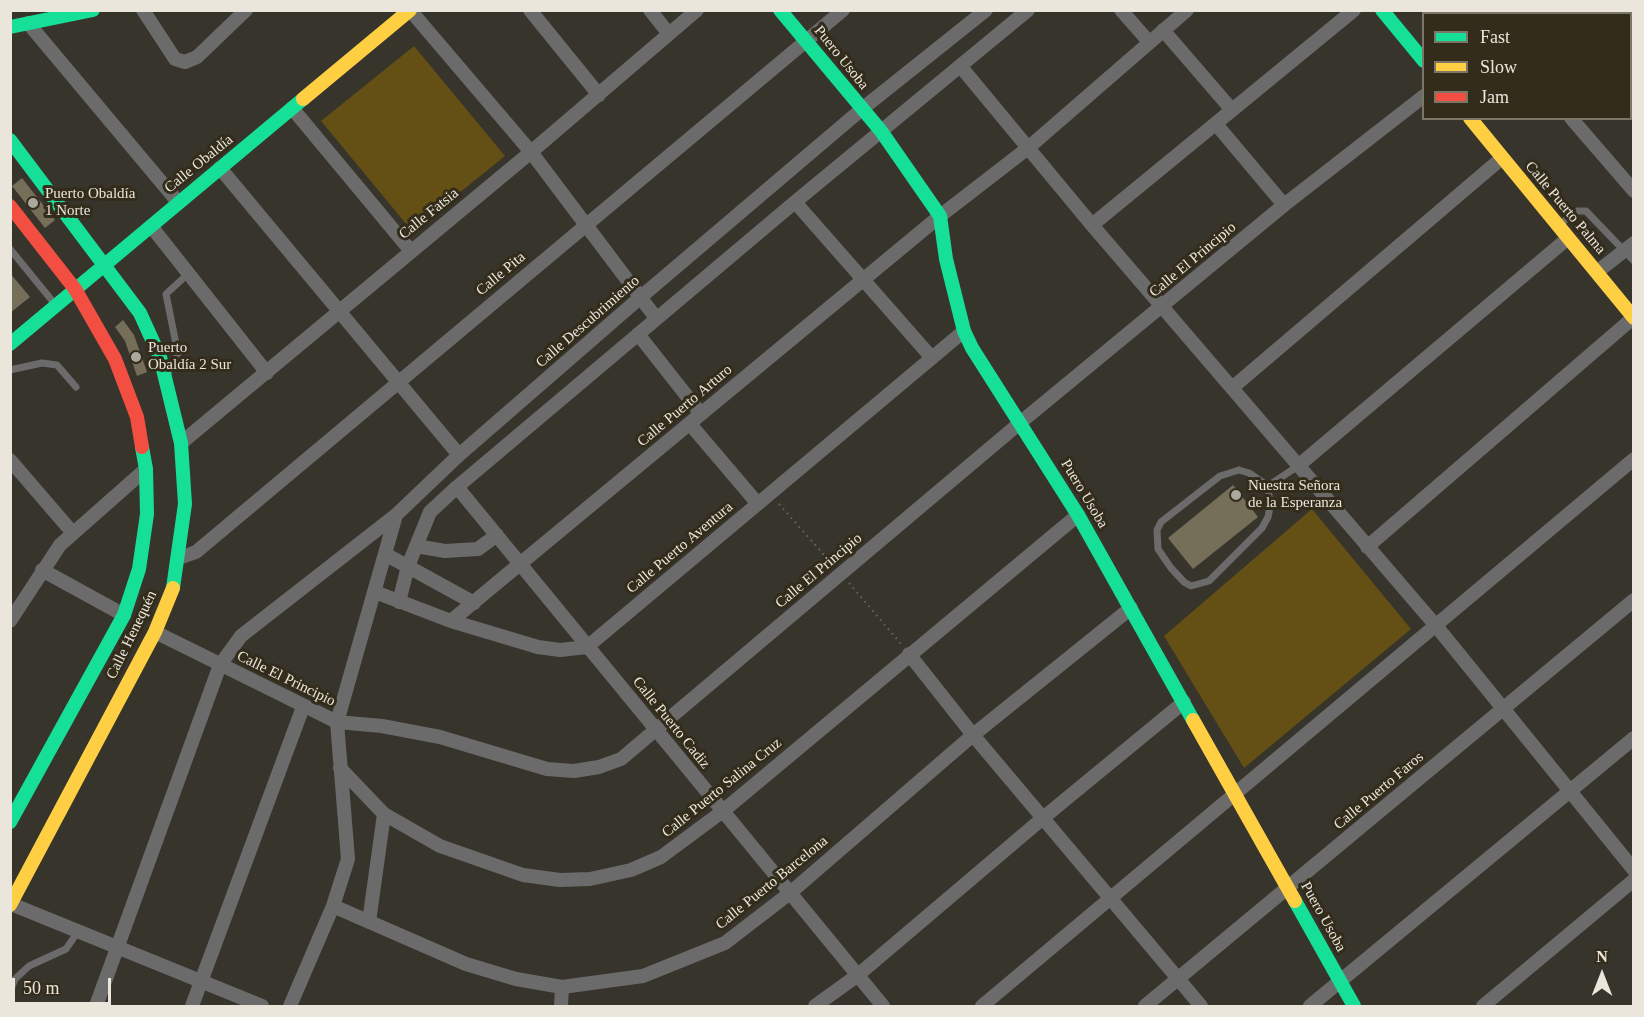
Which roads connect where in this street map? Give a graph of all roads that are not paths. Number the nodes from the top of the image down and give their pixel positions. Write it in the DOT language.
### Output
graph roads {
  1 [pos="93,10"];
  2 [pos="143,10"];
  3 [pos="246,10"];
  4 [pos="410,10"];
  5 [pos="530,10"];
  6 [pos="650,10"];
  7 [pos="697,10"];
  8 [pos="780,10"];
  9 [pos="843,10"];
  10 [pos="986,10"];
  11 [pos="1028,10"];
  12 [pos="1121,10"];
  13 [pos="1187,10"];
  14 [pos="1354,10"];
  15 [pos="1384,11"];
  16 [pos="28,23"];
  17 [pos="10,27"];
  18 [pos="1163,30"];
  19 [pos="669,34"];
  20 [pos="807,41"];
  21 [pos="1149,42"];
  22 [pos="1422,58"];
  23 [pos="961,67"];
  24 [pos="599,95"];
  25 [pos="1422,98"];
  26 [pos="292,108"];
  27 [pos="862,109"];
  28 [pos="1232,110"];
  29 [pos="1472,120"];
  30 [pos="1573,120"];
  31 [pos="1216,123"];
  32 [pos="880,131"];
  33 [pos="10,140"];
  34 [pos="1028,148"];
  35 [pos="531,152"];
  36 [pos="1502,158"];
  37 [pos="220,168"];
  38 [pos="1634,191"];
  39 [pos="178,202"];
  40 [pos="795,202"];
  41 [pos="1284,205"];
  42 [pos="10,206"];
  43 [pos="940,216"];
  44 [pos="586,223"];
  45 [pos="1092,225"];
  46 [pos="151,226"];
  47 [pos="1557,226"];
  48 [pos="1567,239"];
  49 [pos="1628,247"];
  50 [pos="10,249"];
  51 [pos="411,251"];
  52 [pos="1634,261"];
  53 [pos="105,264"];
  54 [pos="1597,272"];
  55 [pos="189,273"];
  56 [pos="863,280"];
  57 [pos="75,289"];
  58 [pos="642,296"];
  59 [pos="55,305"];
  60 [pos="1162,307"];
  61 [pos="1631,311"];
  62 [pos="339,313"];
  63 [pos="656,318"];
  64 [pos="964,331"];
  65 [pos="638,334"];
  66 [pos="10,344"];
  67 [pos="932,358"];
  68 [pos="10,370"];
  69 [pos="267,373"];
  70 [pos="166,376"];
  71 [pos="398,383"];
  72 [pos="76,387"];
  73 [pos="1232,388"];
  74 [pos="696,419"];
  75 [pos="1021,422"];
  76 [pos="181,443"];
  77 [pos="459,455"];
  78 [pos="1634,459"];
  79 [pos="10,460"];
  80 [pos="1298,466"];
  81 [pos="146,469"];
  82 [pos="1268,486"];
  83 [pos="457,487"];
  84 [pos="758,504"];
  85 [pos="396,514"];
  86 [pos="1078,515"];
  87 [pos="72,532"];
  88 [pos="497,536"];
  89 [pos="416,546"];
  90 [pos="1367,547"];
  91 [pos="385,554"];
  92 [pos="179,558"];
  93 [pos="520,564"];
  94 [pos="408,566"];
  95 [pos="42,570"];
  96 [pos="375,592"];
  97 [pos="1634,600"];
  98 [pos="399,602"];
  99 [pos="474,603"];
  100 [pos="1131,608"];
  101 [pos="13,611"];
  102 [pos="124,615"];
  103 [pos="452,621"];
  104 [pos="1437,627"];
  105 [pos="155,632"];
  106 [pos="588,647"];
  107 [pos="909,654"];
  108 [pos="220,665"];
  109 [pos="1184,702"];
  110 [pos="303,707"];
  111 [pos="1503,709"];
  112 [pos="337,722"];
  113 [pos="655,730"];
  114 [pos="973,735"];
  115 [pos="1634,738"];
  116 [pos="340,768"];
  117 [pos="1569,791"];
  118 [pos="1236,795"];
  119 [pos="723,811"];
  120 [pos="384,814"];
  121 [pos="1043,818"];
  122 [pos="10,822"];
  123 [pos="1634,870"];
  124 [pos="1634,880"];
  125 [pos="1288,888"];
  126 [pos="790,893"];
  127 [pos="1110,898"];
  128 [pos="11,905"];
  129 [pos="333,906"];
  130 [pos="369,922"];
  131 [pos="79,930"];
  132 [pos="118,946"];
  133 [pos="858,975"];
  134 [pos="1178,979"];
  135 [pos="201,981"];
  136 [pos="1340,981"];
  137 [pos="562,987"];
  138 [pos="10,992"];
  139 [pos="96,1006"];
  140 [pos="192,1006"];
  141 [pos="262,1006"];
  142 [pos="290,1006"];
  143 [pos="561,1006"];
  144 [pos="814,1006"];
  145 [pos="883,1006"];
  146 [pos="982,1006"];
  147 [pos="1145,1006"];
  148 [pos="1201,1006"];
  149 [pos="1310,1006"];
  150 [pos="1354,1006"];
  151 [pos="1483,1006"];
  1 -- 16 [label="street"];
  2 -- 3 [label="street"];
  4 -- 26 [label="street, Calle Obaldía"];
  4 -- 35 [label="street"];
  5 -- 24 [label="street"];
  6 -- 19 [label="street"];
  7 -- 19 [label="street, Calle Fatsia"];
  8 -- 20 [label="street, Puero Usoba"];
  9 -- 20 [label="street, Calle Pita"];
  10 -- 27 [label="street, Calle Descubrimiento"];
  11 -- 23 [label="street"];
  12 -- 21 [label="street"];
  13 -- 18 [label="street, Calle Puerto Arturo"];
  14 -- 28 [label="street"];
  15 -- 22 [label="street"];
  16 -- 17 [label="street"];
  16 -- 39 [label="street"];
  18 -- 21 [label="street, Calle Puerto Arturo"];
  18 -- 28 [label="street"];
  19 -- 24 [label="street, Calle Fatsia"];
  20 -- 27 [label="street, Puero Usoba"];
  20 -- 44 [label="street, Calle Pita"];
  21 -- 34 [label="street, Calle Puerto Arturo"];
  23 -- 32 [label="street"];
  23 -- 34 [label="street"];
  24 -- 35 [label="street, Calle Fatsia"];
  25 -- 41 [label="street, Calle El Principio"];
  26 -- 37 [label="street, Calle Obaldía"];
  26 -- 51 [label="street"];
  27 -- 32 [label="street, Puero Usoba"];
  27 -- 58 [label="street, Calle Descubrimiento"];
  28 -- 31 [label="street"];
  29 -- 36 [label="street, Calle Puerto Palma"];
  30 -- 38 [label="street"];
  31 -- 41 [label="street"];
  31 -- 45 [label="street"];
  32 -- 40 [label="street"];
  32 -- 43 [label="street, Puero Usoba"];
  33 -- 53 [label="street, Calle Henequén"];
  34 -- 43 [label="street, Calle Puerto Arturo"];
  34 -- 45 [label="street"];
  35 -- 44 [label="street"];
  35 -- 51 [label="street, Calle Fatsia"];
  36 -- 47 [label="street, Calle Puerto Palma"];
  36 -- 73 [label="street"];
  37 -- 39 [label="street, Calle Obaldía"];
  37 -- 62 [label="street"];
  39 -- 46 [label="street, Calle Obaldía"];
  40 -- 56 [label="street"];
  40 -- 63 [label="street"];
  41 -- 60 [label="street, Calle El Principio"];
  42 -- 57 [label="street, Calle Henequén"];
  43 -- 56 [label="street, Calle Puerto Arturo"];
  43 -- 64 [label="street, Puero Usoba"];
  44 -- 58 [label="street"];
  44 -- 71 [label="street, Calle Pita"];
  45 -- 60 [label="street"];
  46 -- 53 [label="street, Calle Obaldía"];
  46 -- 55 [label="street"];
  47 -- 48 [label="street, Calle Puerto Palma"];
  47 -- 49 [label="lane"];
  48 -- 54 [label="street, Calle Puerto Palma"];
  48 -- 80 [label="street"];
  49 -- 52 [label="lane"];
  49 -- 54 [label="street"];
  50 -- 59 [label="lane"];
  51 -- 62 [label="street, Calle Fatsia"];
  53 -- 57 [label="street, Calle Obaldía"];
  53 -- 70 [label="street, Calle Henequén"];
  54 -- 61 [label="street, Calle Puerto Palma"];
  55 -- 69 [label="street"];
  55 -- 70 [label="lane"];
  56 -- 67 [label="street"];
  56 -- 74 [label="street, Calle Puerto Arturo"];
  57 -- 59 [label="street, Calle Obaldía"];
  57 -- 81 [label="street, Calle Henequén"];
  58 -- 63 [label="street"];
  58 -- 77 [label="street, Calle Descubrimiento"];
  59 -- 66 [label="street, Calle Obaldía"];
  60 -- 73 [label="street"];
  60 -- 75 [label="street, Calle El Principio"];
  61 -- 90 [label="street"];
  62 -- 69 [label="street, Calle Fatsia"];
  62 -- 71 [label="street"];
  63 -- 65 [label="street"];
  64 -- 67 [label="street, Calle Puerto Aventura"];
  64 -- 75 [label="street, Puero Usoba"];
  65 -- 74 [label="street"];
  65 -- 83 [label="street"];
  67 -- 84 [label="street, Calle Puerto Aventura"];
  68 -- 72 [label="lane"];
  69 -- 76 [label="street, Calle Fatsia"];
  70 -- 76 [label="street, Calle Henequén"];
  71 -- 77 [label="street"];
  71 -- 92 [label="street, Calle Pita"];
  73 -- 80 [label="street"];
  74 -- 84 [label="street"];
  74 -- 93 [label="street, Calle Puerto Arturo"];
  75 -- 86 [label="street, Puero Usoba"];
  75 -- 113 [label="street, Calle El Principio"];
  76 -- 92 [label="street, Calle Henequén"];
  77 -- 85 [label="street, Calle Descubrimiento"];
  78 -- 104 [label="street"];
  79 -- 87 [label="street"];
  80 -- 82 [label="lane"];
  80 -- 90 [label="street"];
  81 -- 87 [label="street"];
  81 -- 102 [label="street, Calle Henequén"];
  82 -- 82 [label="lane"];
  83 -- 88 [label="street, Calle Puerto Cadiz"];
  83 -- 89 [label="street"];
  84 -- 106 [label="street, Calle Puerto Aventura"];
  85 -- 91 [label="street"];
  85 -- 108 [label="street, Calle Descubrimiento"];
  86 -- 100 [label="street, Puero Usoba"];
  86 -- 107 [label="street, Calle Puerto Salina Cruz"];
  87 -- 95 [label="street"];
  88 -- 89 [label="street"];
  88 -- 93 [label="street, Calle Puerto Cadiz"];
  89 -- 94 [label="street"];
  90 -- 104 [label="street"];
  91 -- 94 [label="street"];
  91 -- 96 [label="street"];
  92 -- 105 [label="street, Calle Henequén"];
  93 -- 99 [label="street, Calle Puerto Arturo"];
  93 -- 106 [label="street, Calle Puerto Cadiz"];
  94 -- 98 [label="street"];
  94 -- 99 [label="street"];
  95 -- 101 [label="street"];
  95 -- 102 [label="street"];
  96 -- 98 [label="street"];
  96 -- 112 [label="street"];
  97 -- 111 [label="street, Calle Puerto Faros"];
  98 -- 103 [label="street"];
  99 -- 103 [label="street, Calle Puerto Arturo"];
  100 -- 109 [label="street, Puero Usoba"];
  100 -- 114 [label="street, Calle Puerto Barcelona"];
  102 -- 122 [label="street, Calle Henequén"];
  103 -- 106 [label="street"];
  104 -- 111 [label="street"];
  104 -- 118 [label="street"];
  105 -- 108 [label="street, Calle El Principio"];
  105 -- 128 [label="street, Calle Henequén"];
  106 -- 113 [label="street, Calle Puerto Cadiz"];
  107 -- 114 [label="street"];
  107 -- 119 [label="street, Calle Puerto Salina Cruz"];
  108 -- 110 [label="street, Calle El Principio"];
  108 -- 132 [label="street, Calle Descubrimiento"];
  109 -- 118 [label="street, Puero Usoba"];
  109 -- 121 [label="street"];
  110 -- 112 [label="street, Calle El Principio"];
  110 -- 135 [label="street"];
  111 -- 117 [label="street"];
  111 -- 125 [label="street, Calle Puerto Faros"];
  112 -- 113 [label="street, Calle El Principio"];
  112 -- 116 [label="street"];
  113 -- 119 [label="street, Calle Puerto Cadiz"];
  114 -- 121 [label="street"];
  114 -- 126 [label="street, Calle Puerto Barcelona"];
  115 -- 117 [label="street"];
  116 -- 120 [label="street, Calle Puerto Salina Cruz"];
  116 -- 129 [label="street"];
  117 -- 123 [label="street"];
  117 -- 136 [label="street"];
  118 -- 125 [label="street, Puero Usoba"];
  118 -- 127 [label="street"];
  119 -- 120 [label="street, Calle Puerto Salina Cruz"];
  119 -- 126 [label="street, Calle Puerto Cadiz"];
  120 -- 130 [label="street"];
  121 -- 127 [label="street"];
  121 -- 133 [label="street"];
  124 -- 151 [label="street"];
  125 -- 134 [label="street, Calle Puerto Faros"];
  125 -- 136 [label="street, Puero Usoba"];
  126 -- 133 [label="street, Calle Puerto Cadiz"];
  126 -- 137 [label="street, Calle Puerto Barcelona"];
  127 -- 134 [label="street"];
  127 -- 146 [label="street"];
  128 -- 131 [label="street"];
  129 -- 130 [label="street, Calle Puerto Barcelona"];
  129 -- 142 [label="street"];
  130 -- 137 [label="street, Calle Puerto Barcelona"];
  131 -- 132 [label="street"];
  131 -- 138 [label="lane"];
  132 -- 135 [label="street"];
  132 -- 139 [label="street, Calle Descubrimiento"];
  133 -- 144 [label="street"];
  133 -- 145 [label="street, Calle Puerto Cadiz"];
  134 -- 147 [label="street, Calle Puerto Faros"];
  134 -- 148 [label="street"];
  135 -- 140 [label="street"];
  135 -- 141 [label="street"];
  136 -- 149 [label="street"];
  136 -- 150 [label="street, Puero Usoba"];
  137 -- 143 [label="street"];
}
